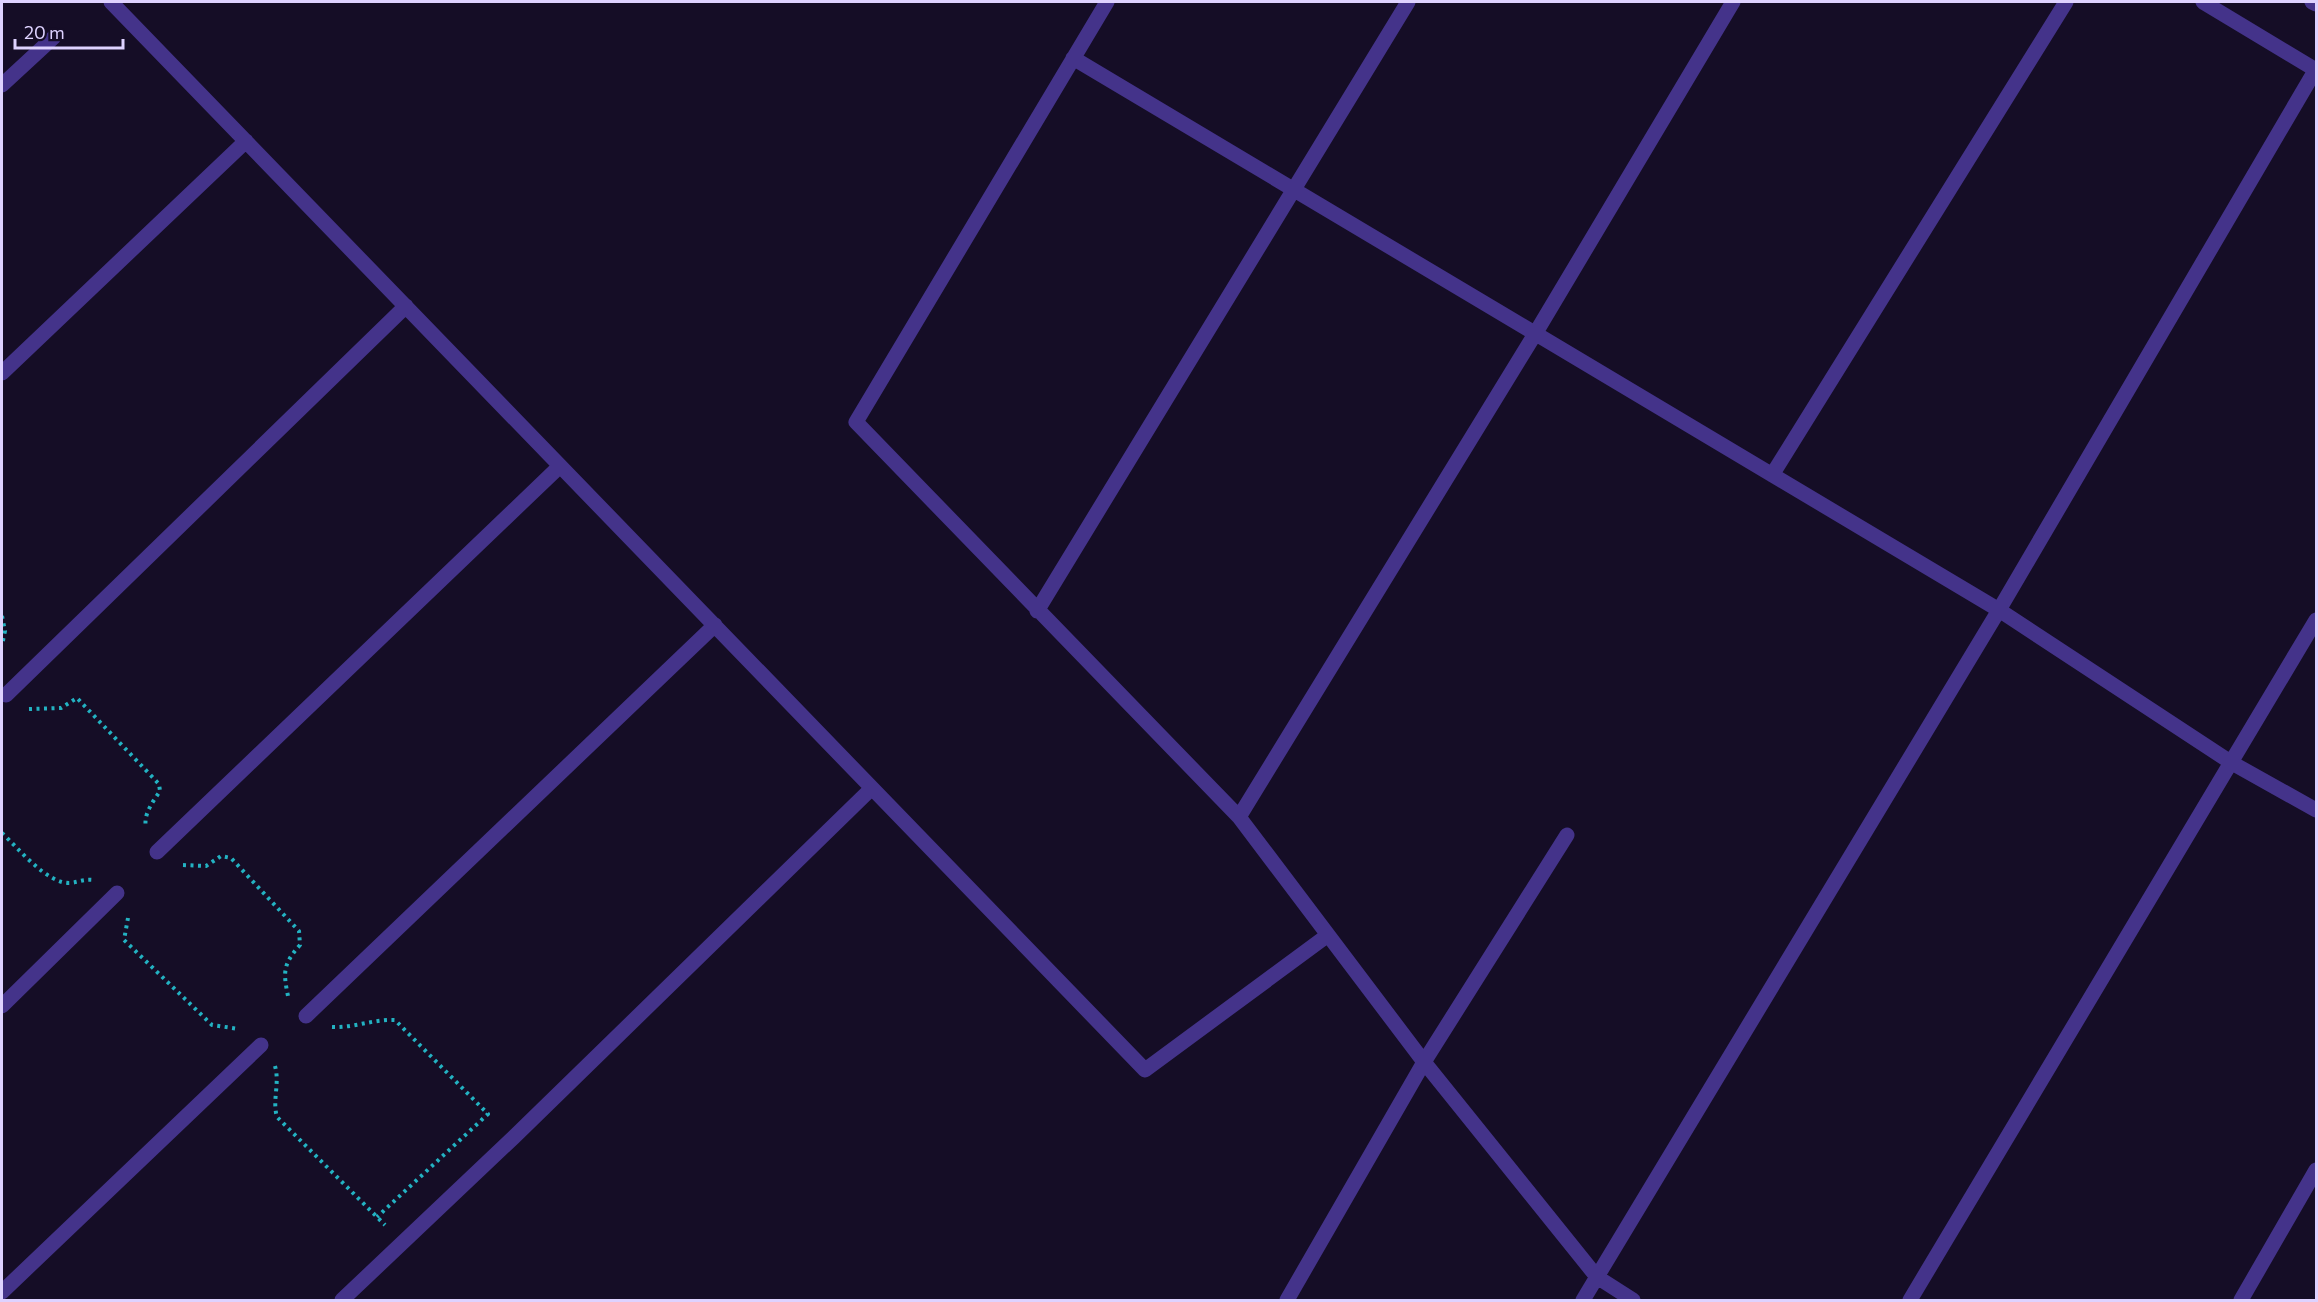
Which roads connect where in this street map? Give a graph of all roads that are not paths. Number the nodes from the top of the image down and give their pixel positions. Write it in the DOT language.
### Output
graph roads {
  1 [pos="111,2"];
  2 [pos="1107,2"];
  3 [pos="1408,2"];
  4 [pos="1733,2"];
  5 [pos="2066,2"];
  6 [pos="2203,2"];
  7 [pos="2312,2"];
  8 [pos="2316,4"];
  9 [pos="54,37"];
  10 [pos="1073,58"];
  11 [pos="2316,70"];
  12 [pos="2,86"];
  13 [pos="246,141"];
  14 [pos="1294,189"];
  15 [pos="406,306"];
  16 [pos="1535,334"];
  17 [pos="2,373"];
  18 [pos="560,466"];
  19 [pos="1772,475"];
  20 [pos="1999,610"];
  21 [pos="1037,611"];
  22 [pos="2316,620"];
  23 [pos="715,625"];
  24 [pos="6,695"];
  25 [pos="2232,763"];
  26 [pos="872,788"];
  27 [pos="2316,810"];
  28 [pos="1239,817"];
  29 [pos="1567,835"];
  30 [pos="158,852"];
  31 [pos="117,893"];
  32 [pos="1328,935"];
  33 [pos="2,1006"];
  34 [pos="306,1016"];
  35 [pos="261,1046"];
  36 [pos="1424,1062"];
  37 [pos="2316,1170"];
  38 [pos="1597,1277"];
  39 [pos="2,1292"];
  40 [pos="342,1300"];
  41 [pos="1287,1300"];
  42 [pos="1583,1300"];
  43 [pos="1633,1300"];
  44 [pos="1910,1300"];
  45 [pos="2241,1300"];
  1 -- 13 [label="street"];
  2 -- 10 [label="street"];
  3 -- 14 [label="street"];
  4 -- 16 [label="street"];
  5 -- 19 [label="street"];
  6 -- 11 [label="street"];
  7 -- 8 [label="street"];
  9 -- 12 [label="street"];
  10 -- 14 [label="street"];
  10 -- 21 [label="street"];
  11 -- 20 [label="street"];
  13 -- 15 [label="street"];
  13 -- 17 [label="street"];
  14 -- 16 [label="street"];
  14 -- 21 [label="street"];
  15 -- 18 [label="street"];
  15 -- 24 [label="street"];
  16 -- 19 [label="street"];
  16 -- 28 [label="street"];
  18 -- 23 [label="street"];
  18 -- 30 [label="street"];
  19 -- 20 [label="street"];
  20 -- 25 [label="street"];
  20 -- 38 [label="street"];
  21 -- 28 [label="street"];
  22 -- 25 [label="street"];
  23 -- 26 [label="street"];
  23 -- 34 [label="street"];
  25 -- 27 [label="street"];
  25 -- 44 [label="street"];
  26 -- 32 [label="street"];
  26 -- 40 [label="street"];
  28 -- 32 [label="street"];
  29 -- 36 [label="street"];
  31 -- 33 [label="street"];
  32 -- 36 [label="street"];
  35 -- 39 [label="street"];
  36 -- 38 [label="street"];
  36 -- 41 [label="street"];
  37 -- 45 [label="street"];
  38 -- 42 [label="street"];
  38 -- 43 [label="street"];
}
